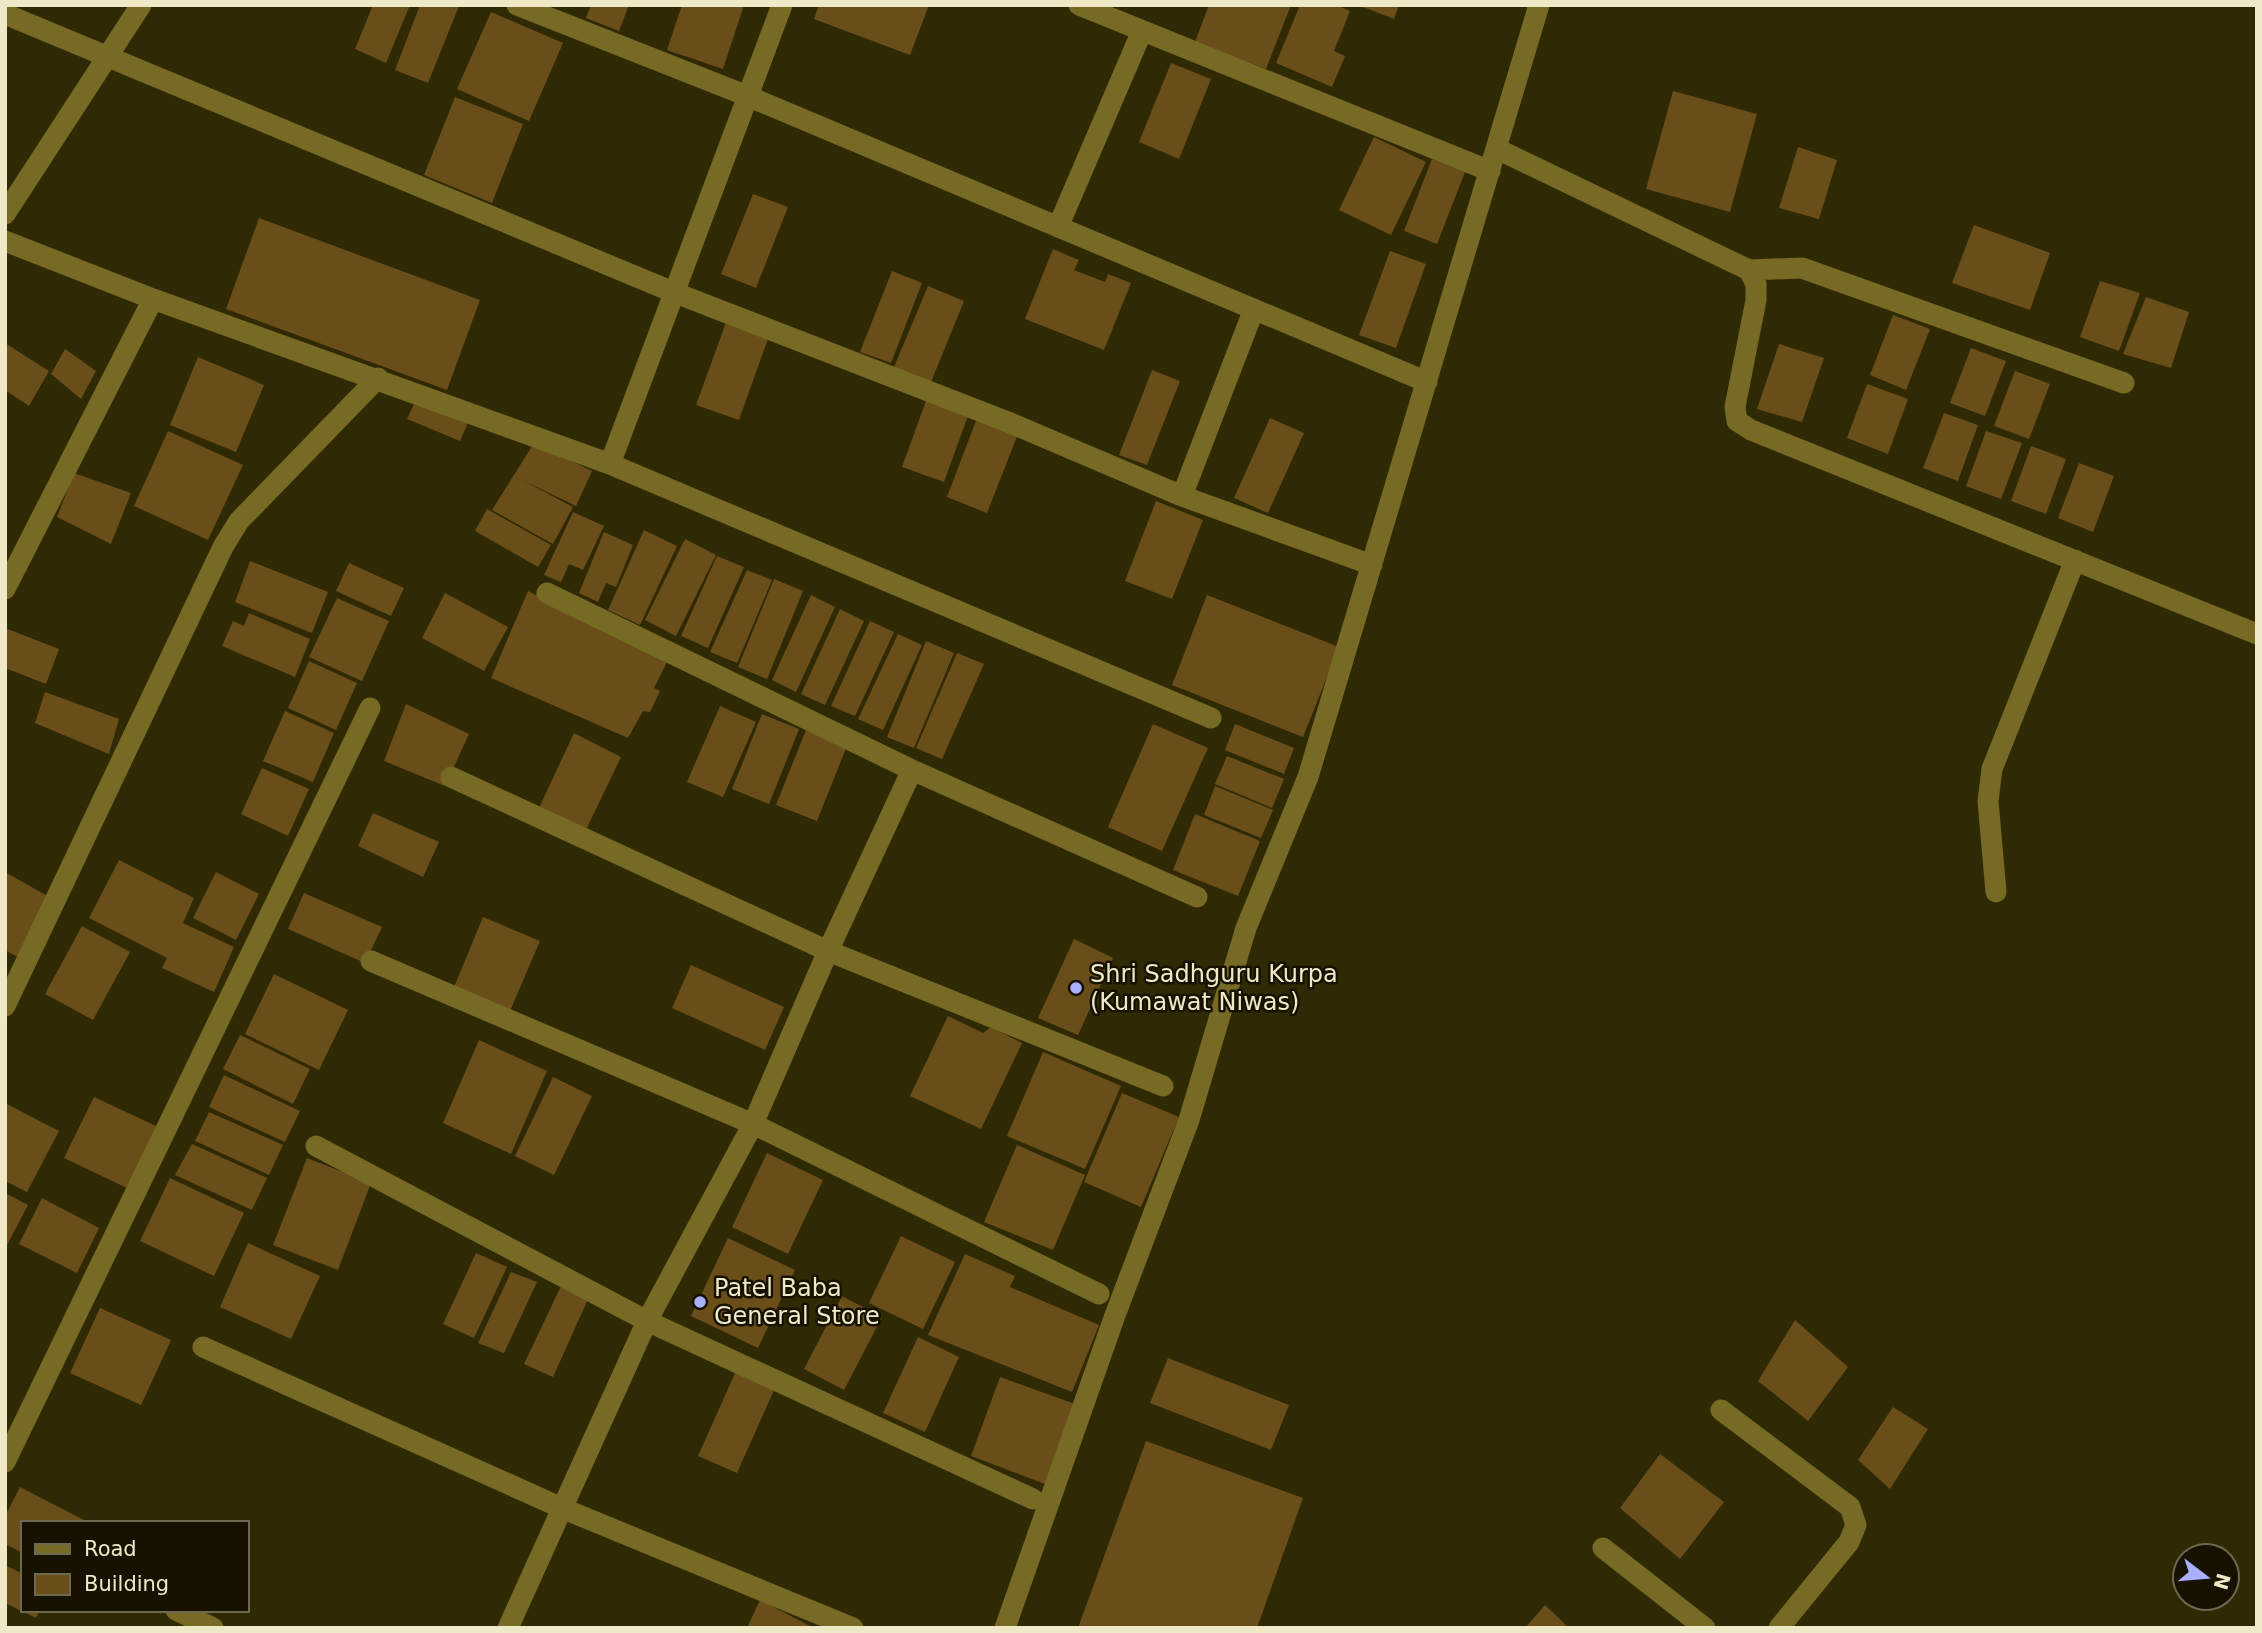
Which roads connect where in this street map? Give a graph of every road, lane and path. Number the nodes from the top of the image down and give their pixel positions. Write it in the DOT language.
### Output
graph roads {
  1 [pos="141,5"];
  2 [pos="517,5"];
  3 [pos="782,5"];
  4 [pos="1079,5"];
  5 [pos="1539,5"];
  6 [pos="5,14"];
  7 [pos="1142,31"];
  8 [pos="108,56"];
  9 [pos="745,96"];
  10 [pos="1497,149"];
  11 [pos="1490,171"];
  12 [pos="5,214"];
  13 [pos="1058,227"];
  14 [pos="5,241"];
  15 [pos="1748,270"];
  16 [pos="673,292"];
  17 [pos="153,299"];
  18 [pos="1254,309"];
  19 [pos="379,378"];
  20 [pos="1427,382"];
  21 [pos="2124,383"];
  22 [pos="610,464"];
  23 [pos="1182,496"];
  24 [pos="2075,561"];
  25 [pos="1372,565"];
  26 [pos="5,589"];
  27 [pos="547,593"];
  28 [pos="2257,634"];
  29 [pos="370,708"];
  30 [pos="1211,718"];
  31 [pos="912,769"];
  32 [pos="451,776"];
  33 [pos="1996,892"];
  34 [pos="1197,897"];
  35 [pos="828,951"];
  36 [pos="371,961"];
  37 [pos="5,1006"];
  38 [pos="1163,1086"];
  39 [pos="753,1124"];
  40 [pos="316,1146"];
  41 [pos="1099,1294"];
  42 [pos="647,1321"];
  43 [pos="204,1346"];
  44 [pos="1721,1410"];
  45 [pos="5,1462"];
  46 [pos="1033,1499"];
  47 [pos="564,1509"];
  48 [pos="1603,1548"];
  49 [pos="180,1612"];
  50 [pos="213,1628"];
  51 [pos="508,1628"];
  52 [pos="853,1628"];
  53 [pos="1005,1628"];
  54 [pos="1705,1628"];
  55 [pos="1779,1628"];
  1 -- 8 [label="street"];
  2 -- 9 [label="street"];
  3 -- 9 [label="street"];
  4 -- 7 [label="street"];
  5 -- 10 [label="street"];
  6 -- 8 [label="street"];
  7 -- 11 [label="street"];
  7 -- 13 [label="street"];
  8 -- 12 [label="street"];
  8 -- 16 [label="street"];
  9 -- 13 [label="street"];
  9 -- 16 [label="street"];
  10 -- 11 [label="street"];
  10 -- 15 [label="street"];
  11 -- 20 [label="street"];
  13 -- 18 [label="street"];
  14 -- 17 [label="street"];
  15 -- 21 [label="street"];
  15 -- 24 [label="street"];
  16 -- 22 [label="street"];
  16 -- 23 [label="street"];
  17 -- 19 [label="street"];
  17 -- 26 [label="street"];
  18 -- 20 [label="street"];
  18 -- 23 [label="street"];
  19 -- 22 [label="street"];
  19 -- 37 [label="street"];
  20 -- 25 [label="street"];
  22 -- 30 [label="street"];
  23 -- 25 [label="street"];
  24 -- 28 [label="street"];
  24 -- 33 [label="street"];
  25 -- 53 [label="street"];
  27 -- 31 [label="street"];
  29 -- 45 [label="street"];
  31 -- 34 [label="street"];
  31 -- 35 [label="street"];
  32 -- 35 [label="street"];
  35 -- 38 [label="street"];
  35 -- 39 [label="street"];
  36 -- 39 [label="street"];
  39 -- 41 [label="street"];
  39 -- 42 [label="street"];
  40 -- 42 [label="street"];
  42 -- 46 [label="street"];
  42 -- 47 [label="street"];
  43 -- 47 [label="street"];
  44 -- 55 [label="street"];
  47 -- 51 [label="street"];
  47 -- 52 [label="street"];
  48 -- 54 [label="street"];
  49 -- 50 [label="street"];
}
